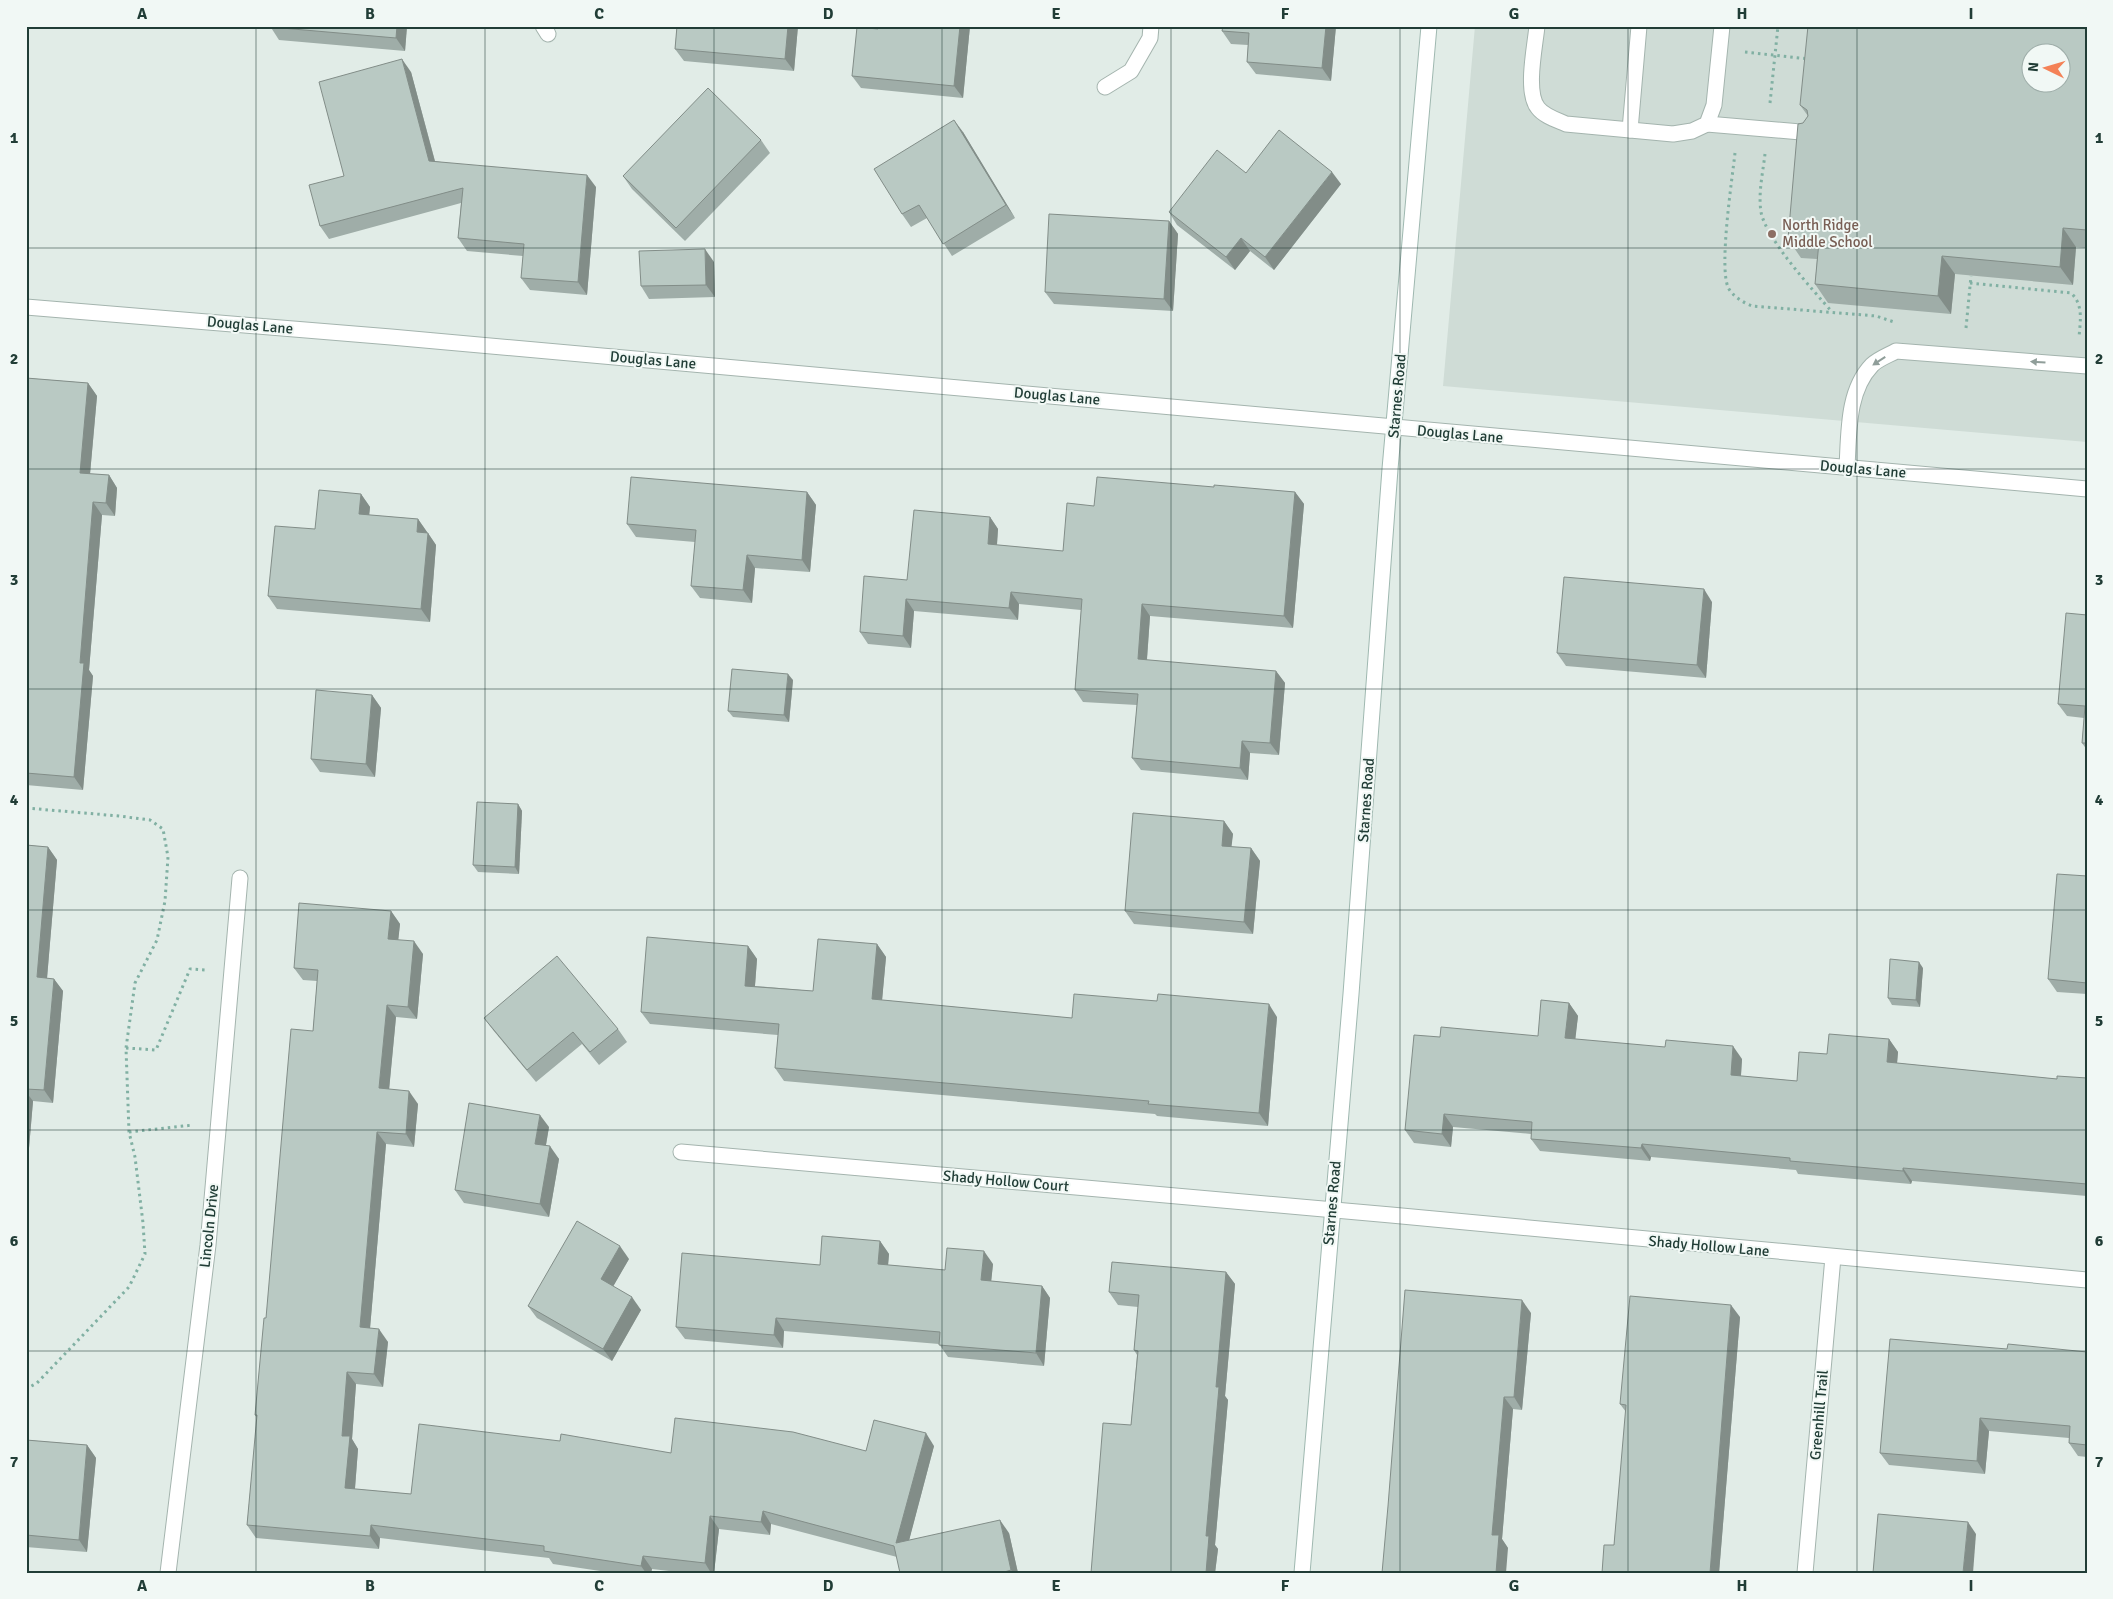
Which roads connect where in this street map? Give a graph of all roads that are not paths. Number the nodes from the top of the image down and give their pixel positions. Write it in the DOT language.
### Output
graph roads {
  1 [pos="1151,26"];
  2 [pos="1429,26"];
  3 [pos="1537,26"];
  4 [pos="1639,26"];
  5 [pos="1722,26"];
  6 [pos="1104,87"];
  7 [pos="1707,124"];
  8 [pos="1630,130"];
  9 [pos="1812,133"];
  10 [pos="26,307"];
  11 [pos="2087,366"];
  12 [pos="1394,428"];
  13 [pos="1847,467"];
  14 [pos="2087,489"];
  15 [pos="240,878"];
  16 [pos="681,1152"];
  17 [pos="1332,1210"];
  18 [pos="1833,1257"];
  19 [pos="2087,1280"];
  20 [pos="168,1573"];
  21 [pos="1302,1573"];
  22 [pos="1805,1573"];
  1 -- 6 [label="street"];
  2 -- 12 [label="street, Starnes Road"];
  3 -- 8 [label="street"];
  4 -- 8 [label="street"];
  5 -- 7 [label="street"];
  7 -- 8 [label="street"];
  7 -- 9 [label="street"];
  10 -- 12 [label="street, Douglas Lane"];
  11 -- 13 [label="street, one-way"];
  12 -- 13 [label="street, Douglas Lane"];
  12 -- 17 [label="street, Starnes Road"];
  13 -- 14 [label="street, Douglas Lane"];
  15 -- 20 [label="street, Lincoln Drive"];
  16 -- 17 [label="street, Shady Hollow Court"];
  17 -- 18 [label="street, Shady Hollow Lane"];
  17 -- 21 [label="street, Starnes Road"];
  18 -- 19 [label="street, Shady Hollow Lane"];
  18 -- 22 [label="street, Greenhill Trail"];
}
